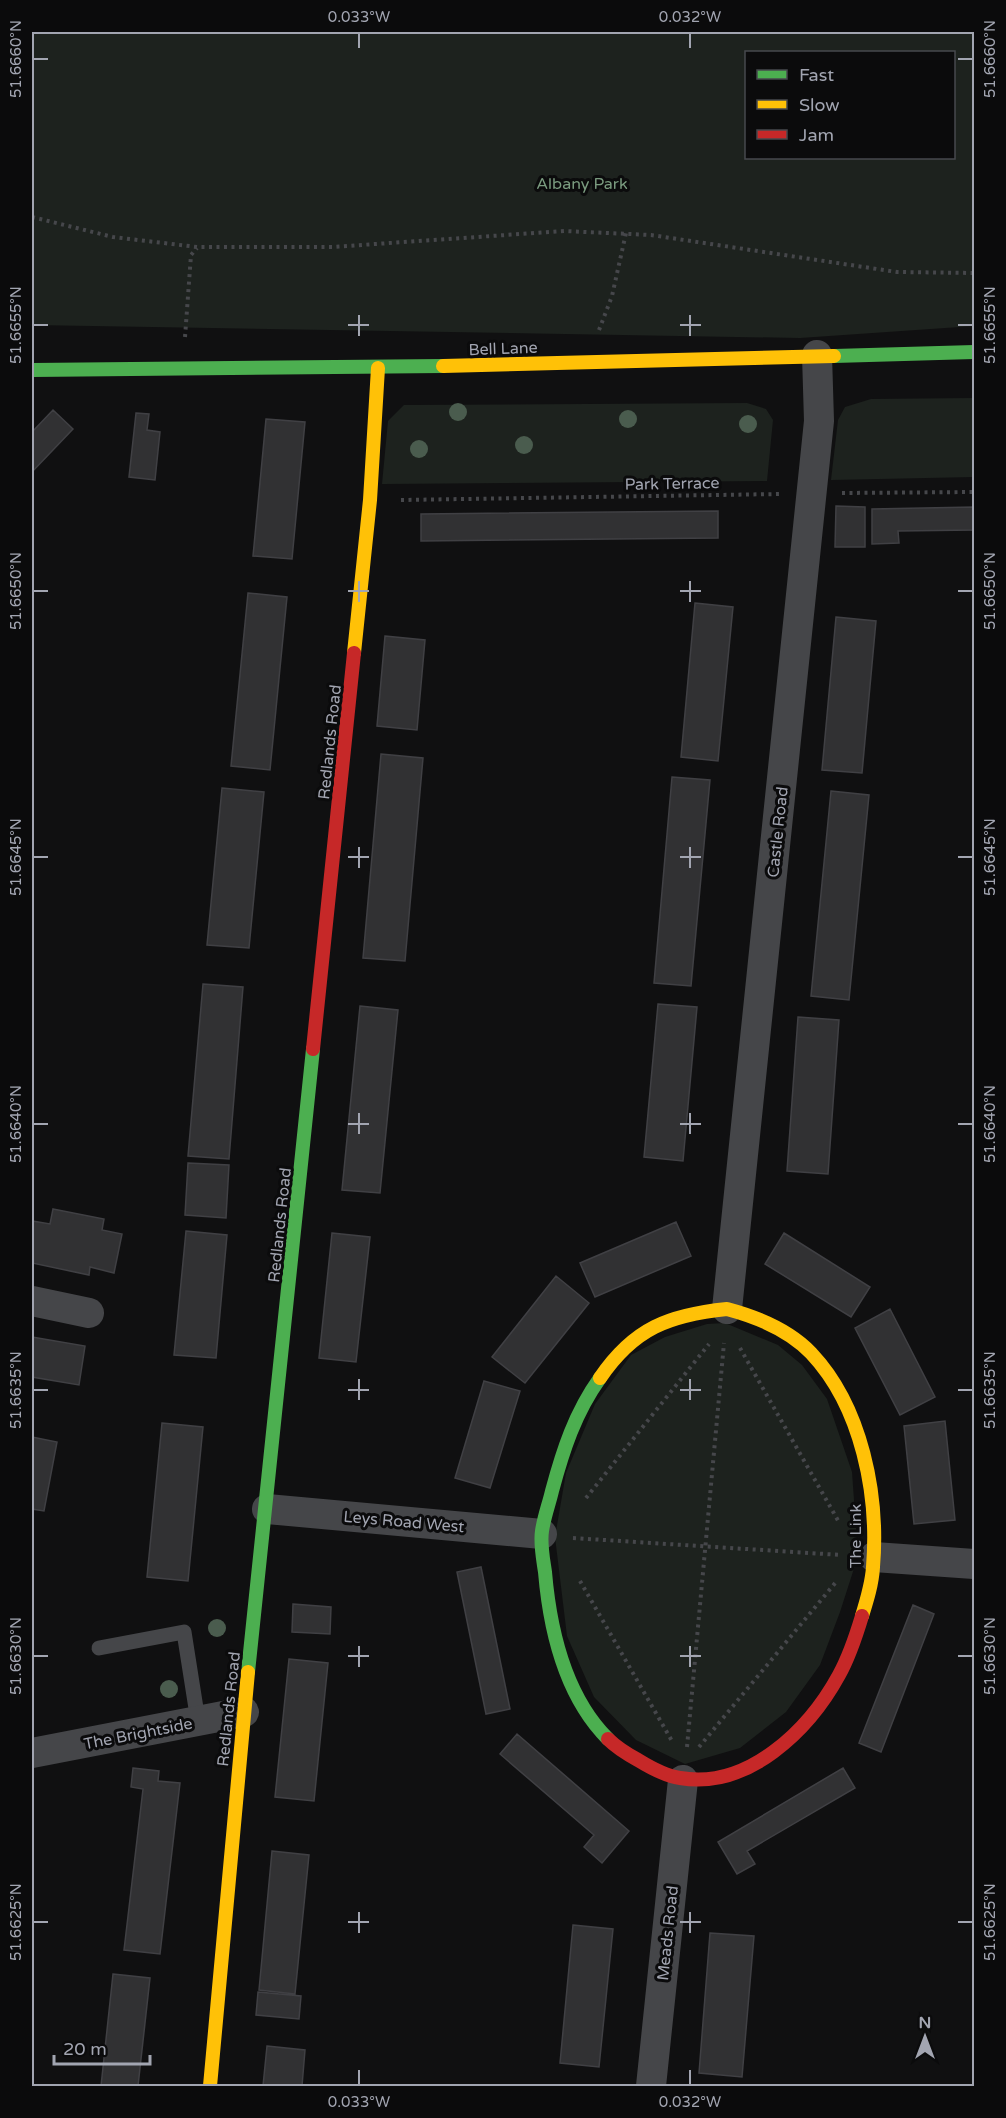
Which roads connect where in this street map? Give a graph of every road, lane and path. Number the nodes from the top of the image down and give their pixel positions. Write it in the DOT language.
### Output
graph roads {
  1 [pos="32,217"];
  2 [pos="626,233"];
  3 [pos="197,247"];
  4 [pos="975,273"];
  5 [pos="975,352"];
  6 [pos="818,355"];
  7 [pos="592,362"];
  8 [pos="378,368"];
  9 [pos="183,369"];
  10 [pos="32,370"];
  11 [pos="975,492"];
  12 [pos="812,493"];
  13 [pos="370,500"];
  14 [pos="32,1301"];
  15 [pos="89,1313"];
  16 [pos="726,1322"];
  17 [pos="711,1342"];
  18 [pos="737,1344"];
  19 [pos="584,1500"];
  20 [pos="267,1509"];
  21 [pos="841,1526"];
  22 [pos="554,1536"];
  23 [pos="705,1546"];
  24 [pos="860,1556"];
  25 [pos="975,1564"];
  26 [pos="843,1574"];
  27 [pos="578,1578"];
  28 [pos="99,1648"];
  29 [pos="244,1712"];
  30 [pos="198,1721"];
  31 [pos="32,1753"];
  32 [pos="684,1772"];
  33 [pos="210,2086"];
  34 [pos="651,2086"];
  1 -- 3 [label="path"];
  2 -- 3 [label="path"];
  2 -- 4 [label="path"];
  2 -- 7 [label="path"];
  3 -- 9 [label="path"];
  5 -- 6 [label="street, Bell Lane"];
  6 -- 7 [label="street, Bell Lane"];
  6 -- 12 [label="street, Castle Road"];
  7 -- 8 [label="street, Bell Lane"];
  8 -- 9 [label="street, Bell Lane"];
  8 -- 13 [label="street, Redlands Road"];
  9 -- 10 [label="street, Bell Lane"];
  11 -- 12 [label="path, Park Terrace"];
  12 -- 13 [label="path, Park Terrace"];
  12 -- 16 [label="street, Castle Road"];
  13 -- 20 [label="street, Redlands Road"];
  14 -- 15 [label="street"];
  16 -- 22 [label="street, The Link"];
  16 -- 23 [label="path"];
  16 -- 24 [label="street, The Link"];
  17 -- 19 [label="path"];
  18 -- 21 [label="path"];
  20 -- 22 [label="street, Leys Road West"];
  20 -- 29 [label="street, Redlands Road"];
  22 -- 23 [label="path"];
  22 -- 32 [label="street, The Link"];
  23 -- 24 [label="path"];
  23 -- 32 [label="path"];
  24 -- 25 [label="street"];
  24 -- 32 [label="street, The Link"];
  26 -- 32 [label="path"];
  27 -- 32 [label="path"];
  28 -- 30 [label="lane"];
  29 -- 30 [label="street, The Brightside"];
  29 -- 33 [label="street, Redlands Road"];
  30 -- 31 [label="street, The Brightside"];
  32 -- 34 [label="street, Meads Road"];
}
